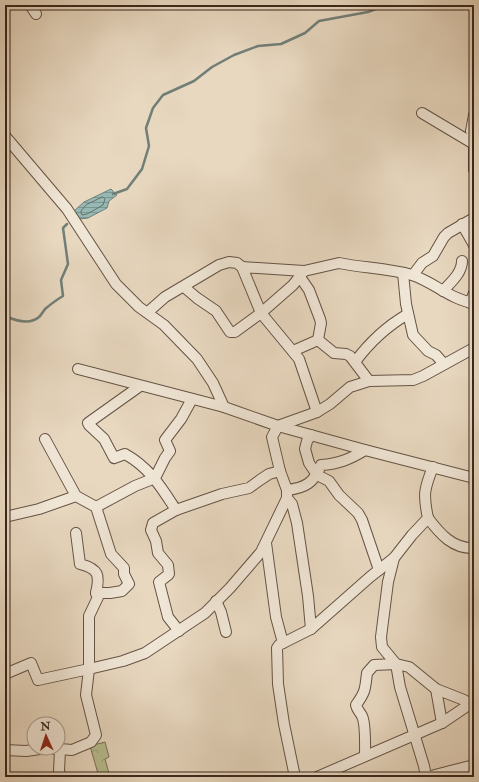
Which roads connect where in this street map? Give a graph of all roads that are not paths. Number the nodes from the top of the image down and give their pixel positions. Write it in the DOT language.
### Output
graph roads {
  1 [pos="30,5"];
  2 [pos="36,14"];
  3 [pos="422,114"];
  4 [pos="474,115"];
  5 [pos="5,136"];
  6 [pos="474,144"];
  7 [pos="474,170"];
  8 [pos="474,218"];
  9 [pos="462,224"];
  10 [pos="474,245"];
  11 [pos="462,261"];
  12 [pos="242,267"];
  13 [pos="302,274"];
  14 [pos="408,274"];
  15 [pos="184,286"];
  16 [pos="443,291"];
  17 [pos="473,300"];
  18 [pos="148,312"];
  19 [pos="261,313"];
  20 [pos="408,314"];
  21 [pos="318,340"];
  22 [pos="474,348"];
  23 [pos="293,351"];
  24 [pos="355,362"];
  25 [pos="444,364"];
  26 [pos="78,369"];
  27 [pos="369,381"];
  28 [pos="140,386"];
  29 [pos="192,399"];
  30 [pos="224,407"];
  31 [pos="317,412"];
  32 [pos="278,426"];
  33 [pos="311,435"];
  34 [pos="45,439"];
  35 [pos="365,450"];
  36 [pos="434,468"];
  37 [pos="280,471"];
  38 [pos="317,475"];
  39 [pos="155,478"];
  40 [pos="474,478"];
  41 [pos="287,494"];
  42 [pos="76,496"];
  43 [pos="96,507"];
  44 [pos="176,510"];
  45 [pos="5,517"];
  46 [pos="428,518"];
  47 [pos="76,534"];
  48 [pos="266,543"];
  49 [pos="474,548"];
  50 [pos="394,558"];
  51 [pos="379,570"];
  52 [pos="96,593"];
  53 [pos="216,601"];
  54 [pos="311,628"];
  55 [pos="179,631"];
  56 [pos="226,632"];
  57 [pos="283,643"];
  58 [pos="396,664"];
  59 [pos="89,668"];
  60 [pos="5,674"];
  61 [pos="436,689"];
  62 [pos="472,704"];
  63 [pos="442,723"];
  64 [pos="415,734"];
  65 [pos="5,750"];
  66 [pos="66,750"];
  67 [pos="26,751"];
  68 [pos="60,756"];
  69 [pos="365,756"];
  70 [pos="474,765"];
  71 [pos="60,777"];
  72 [pos="295,777"];
  73 [pos="317,777"];
  74 [pos="426,777"];
  1 -- 2 [label="street"];
  3 -- 6 [label="street"];
  4 -- 6 [label="street"];
  5 -- 18 [label="street"];
  6 -- 7 [label="street"];
  8 -- 9 [label="street"];
  9 -- 10 [label="street"];
  9 -- 14 [label="street"];
  11 -- 16 [label="street"];
  12 -- 13 [label="street"];
  12 -- 15 [label="street"];
  12 -- 19 [label="street"];
  13 -- 14 [label="street"];
  13 -- 19 [label="street"];
  13 -- 21 [label="street"];
  14 -- 16 [label="street"];
  14 -- 20 [label="street"];
  15 -- 18 [label="street"];
  15 -- 19 [label="street"];
  16 -- 17 [label="street"];
  18 -- 30 [label="street"];
  19 -- 23 [label="street"];
  20 -- 24 [label="street"];
  20 -- 25 [label="street"];
  21 -- 23 [label="street"];
  21 -- 24 [label="street"];
  22 -- 25 [label="street"];
  23 -- 31 [label="street"];
  24 -- 27 [label="street"];
  25 -- 27 [label="street"];
  26 -- 28 [label="street"];
  27 -- 31 [label="street"];
  28 -- 29 [label="street"];
  28 -- 39 [label="street"];
  29 -- 30 [label="street"];
  29 -- 39 [label="street"];
  30 -- 32 [label="street"];
  31 -- 32 [label="street"];
  32 -- 33 [label="street"];
  32 -- 37 [label="street"];
  33 -- 35 [label="street"];
  33 -- 38 [label="street"];
  34 -- 42 [label="street"];
  35 -- 36 [label="street"];
  35 -- 38 [label="street"];
  36 -- 40 [label="street"];
  36 -- 46 [label="street"];
  37 -- 41 [label="street"];
  37 -- 44 [label="street"];
  38 -- 41 [label="street"];
  38 -- 51 [label="street"];
  39 -- 43 [label="street"];
  39 -- 44 [label="street"];
  41 -- 48 [label="street"];
  41 -- 54 [label="street"];
  42 -- 43 [label="street"];
  42 -- 45 [label="street"];
  43 -- 52 [label="street"];
  44 -- 55 [label="street"];
  46 -- 49 [label="street"];
  46 -- 50 [label="street"];
  47 -- 52 [label="street"];
  48 -- 53 [label="street"];
  48 -- 57 [label="street"];
  50 -- 51 [label="street"];
  50 -- 58 [label="street"];
  51 -- 54 [label="street"];
  52 -- 59 [label="street"];
  53 -- 55 [label="street"];
  53 -- 56 [label="street"];
  54 -- 57 [label="street"];
  55 -- 59 [label="street"];
  57 -- 72 [label="street"];
  58 -- 61 [label="street"];
  58 -- 64 [label="street"];
  58 -- 69 [label="street"];
  59 -- 60 [label="street"];
  59 -- 66 [label="street"];
  61 -- 62 [label="street"];
  61 -- 63 [label="street"];
  62 -- 63 [label="street"];
  63 -- 64 [label="street"];
  64 -- 69 [label="street"];
  64 -- 74 [label="street"];
  65 -- 67 [label="street"];
  68 -- 71 [label="street"];
  69 -- 73 [label="street"];
  70 -- 74 [label="street"];
}
